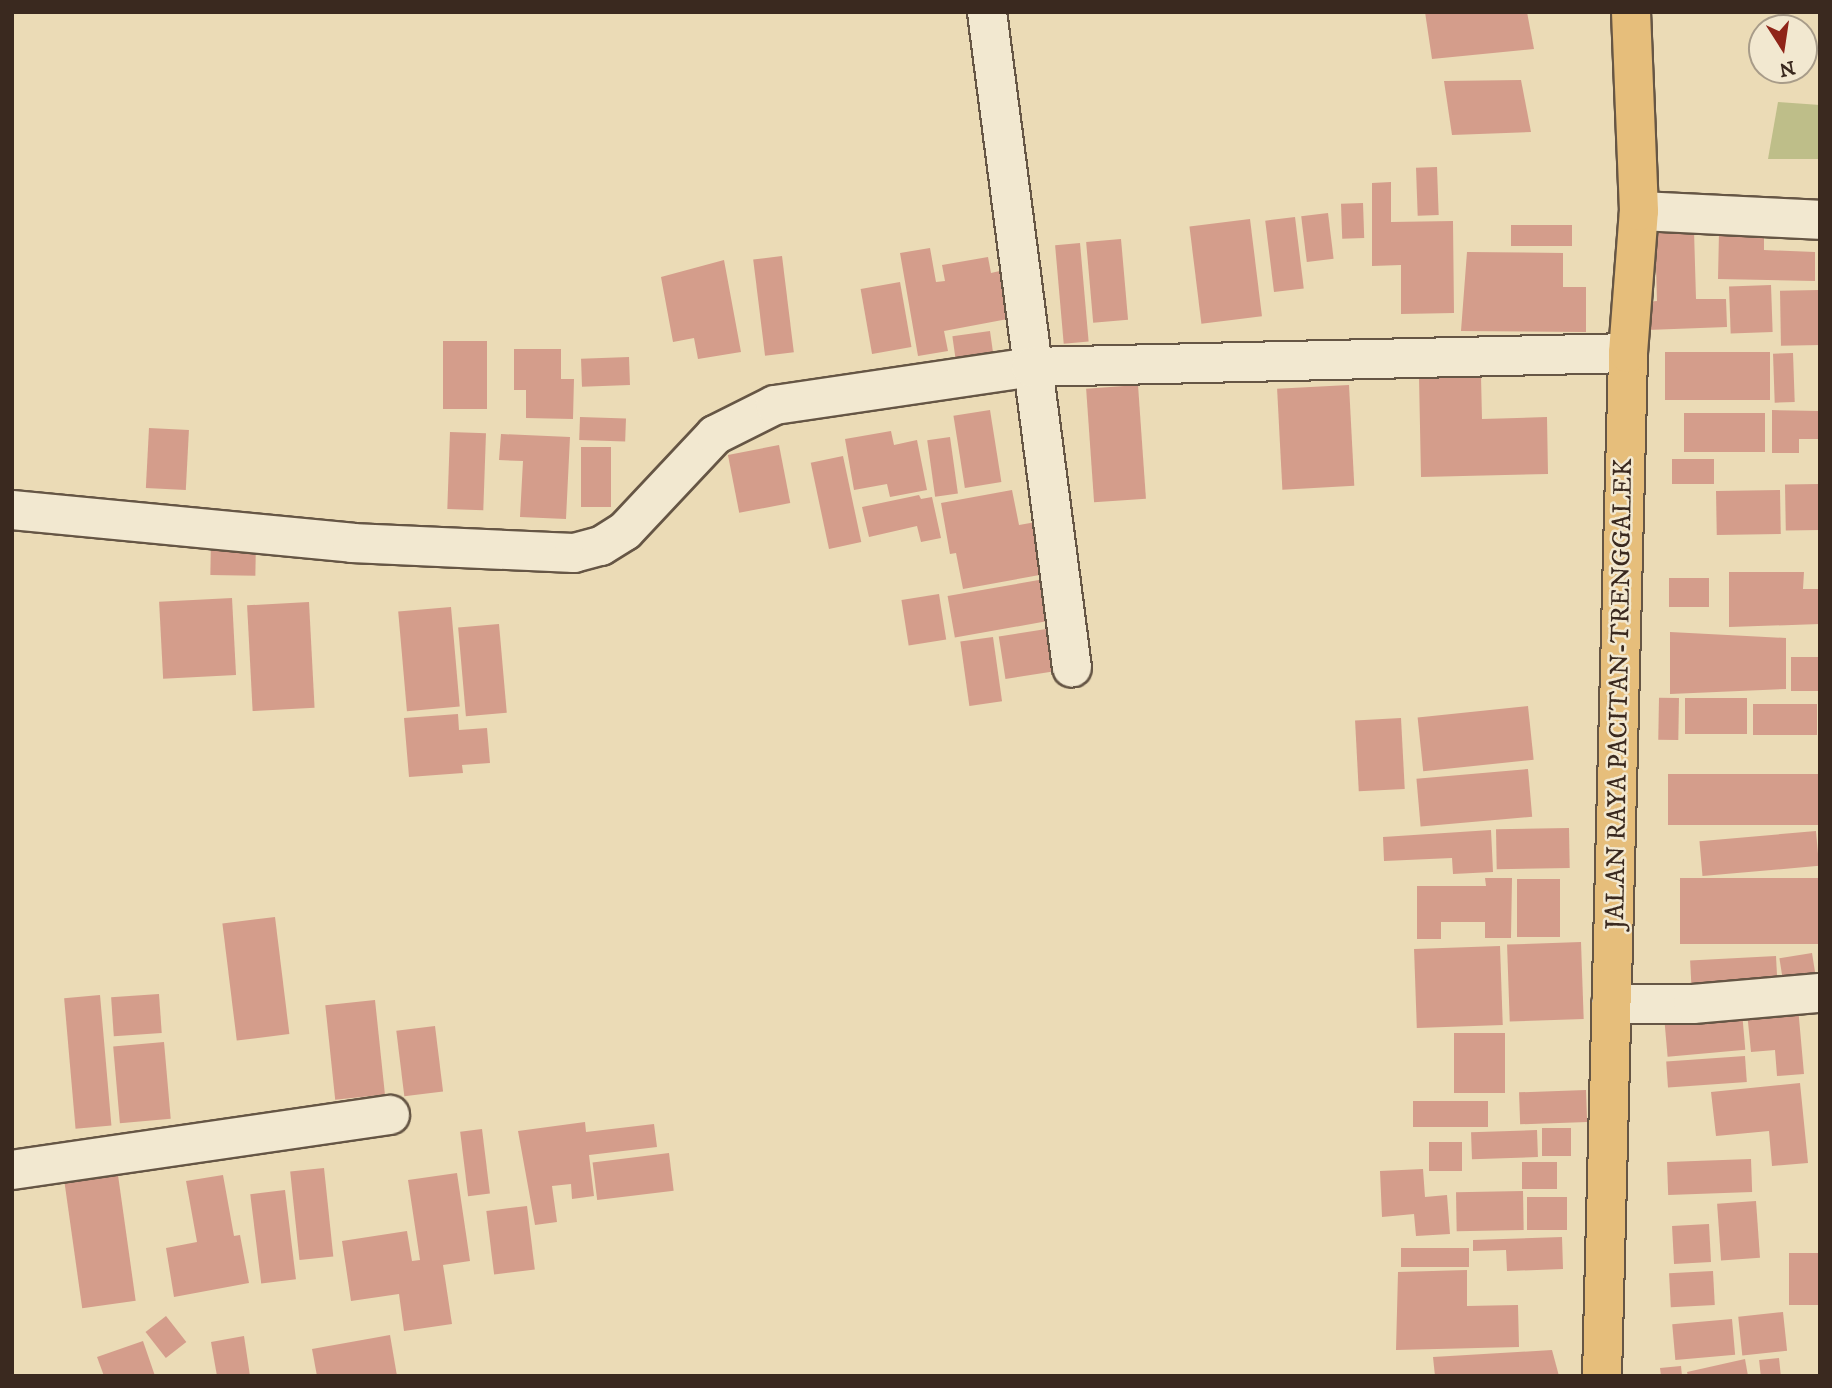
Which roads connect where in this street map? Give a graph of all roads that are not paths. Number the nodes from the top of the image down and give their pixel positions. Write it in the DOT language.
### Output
graph roads {
  1 [pos="987,12"];
  2 [pos="1631,12"];
  3 [pos="1639,211"];
  4 [pos="1820,220"];
  5 [pos="1628,353"];
  6 [pos="1031,367"];
  7 [pos="12,510"];
  8 [pos="1072,668"];
  9 [pos="1820,993"];
  10 [pos="1611,1004"];
  11 [pos="390,1115"];
  12 [pos="12,1170"];
  13 [pos="1602,1376"];
  1 -- 6 [label="street"];
  2 -- 3 [label="highway, JALAN RAYA PACITAN-TRENGGALEK"];
  3 -- 4 [label="street"];
  3 -- 5 [label="highway, JALAN RAYA PACITAN-TRENGGALEK"];
  5 -- 6 [label="street"];
  5 -- 10 [label="highway, JALAN RAYA PACITAN-TRENGGALEK"];
  6 -- 7 [label="street"];
  6 -- 8 [label="street"];
  9 -- 10 [label="street"];
  10 -- 13 [label="highway, JALAN RAYA PACITAN-TRENGGALEK"];
  11 -- 12 [label="street"];
}
